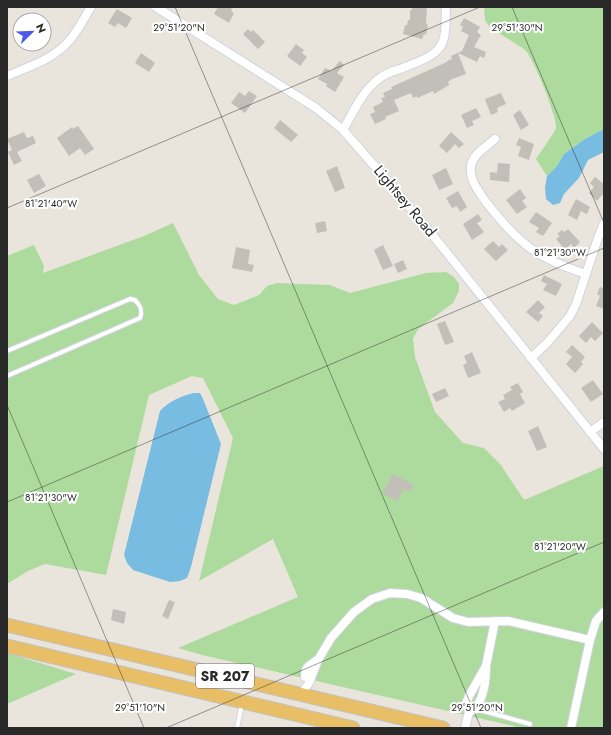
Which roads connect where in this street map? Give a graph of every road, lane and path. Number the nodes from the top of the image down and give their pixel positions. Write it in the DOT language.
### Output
graph roads {
  1 [pos="91,7"];
  2 [pos="156,7"];
  3 [pos="446,7"];
  4 [pos="7,76"];
  5 [pos="343,130"];
  6 [pos="495,139"];
  7 [pos="604,223"];
  8 [pos="586,274"];
  9 [pos="7,351"];
  10 [pos="531,358"];
  11 [pos="7,376"];
  12 [pos="604,422"];
  13 [pos="590,432"];
  14 [pos="604,449"];
  15 [pos="604,612"];
  16 [pos="495,621"];
  17 [pos="7,625"];
  18 [pos="590,640"];
  19 [pos="7,646"];
  20 [pos="486,666"];
  21 [pos="301,694"];
  22 [pos="243,702"];
  23 [pos="472,710"];
  24 [pos="530,724"];
  25 [pos="237,728"];
  26 [pos="353,728"];
  27 [pos="443,728"];
  28 [pos="465,728"];
  29 [pos="571,728"];
  1 -- 4 [label="street"];
  2 -- 5 [label="street, Lightsey Road"];
  3 -- 5 [label="street"];
  5 -- 10 [label="street, Lightsey Road"];
  6 -- 8 [label="street"];
  7 -- 8 [label="street"];
  8 -- 10 [label="street"];
  9 -- 11 [label="lane"];
  10 -- 13 [label="street, Lightsey Road"];
  12 -- 13 [label="street"];
  13 -- 14 [label="street, Lightsey Road"];
  15 -- 18 [label="street"];
  16 -- 18 [label="street"];
  16 -- 20 [label="street"];
  16 -- 21 [label="street"];
  17 -- 21 [label="highway, SR 207"];
  18 -- 29 [label="street"];
  19 -- 22 [label="highway, SR 207"];
  20 -- 23 [label="street"];
  20 -- 23 [label="street"];
  21 -- 27 [label="highway, SR 207"];
  22 -- 25 [label="lane"];
  22 -- 26 [label="highway, SR 207"];
  23 -- 24 [label="lane"];
  23 -- 28 [label="street"];
}
